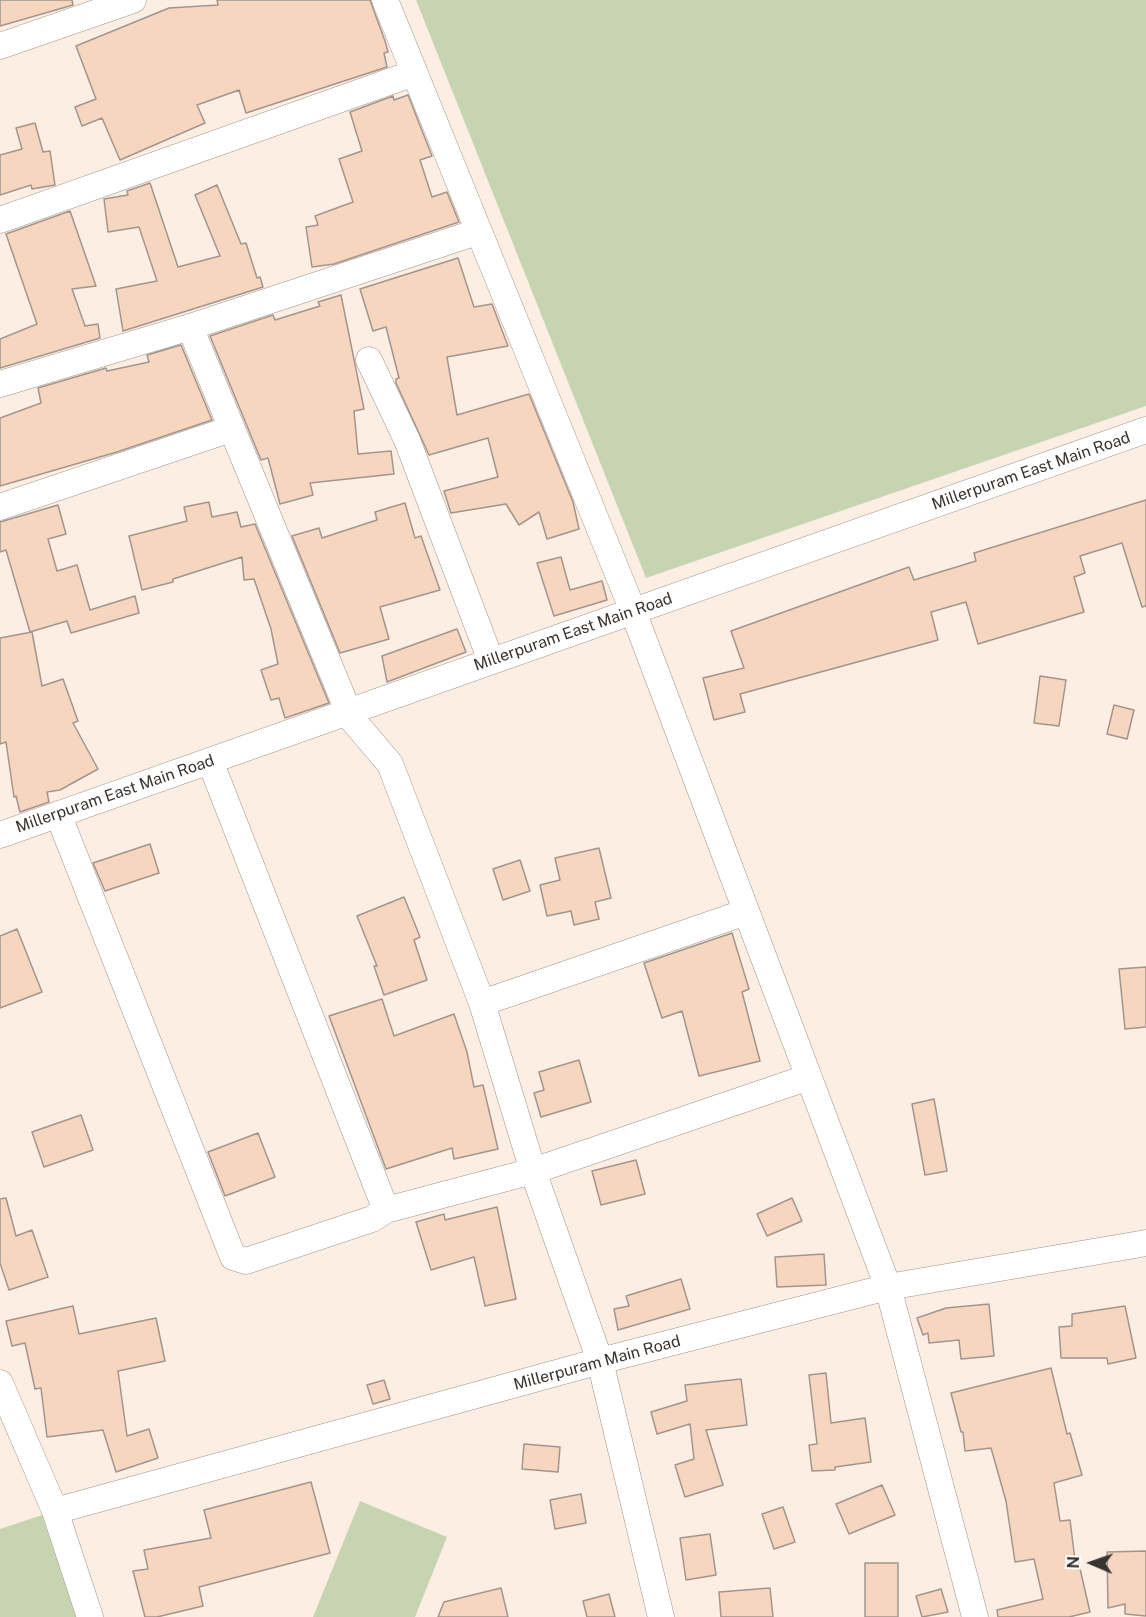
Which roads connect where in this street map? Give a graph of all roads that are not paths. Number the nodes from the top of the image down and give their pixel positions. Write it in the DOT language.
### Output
graph roads {
  1 [pos="133,0"];
  2 [pos="385,0"];
  3 [pos="0,46"];
  4 [pos="414,73"];
  5 [pos="0,220"];
  6 [pos="477,232"];
  7 [pos="190,327"];
  8 [pos="369,360"];
  9 [pos="0,384"];
  10 [pos="231,429"];
  11 [pos="1146,430"];
  12 [pos="0,507"];
  13 [pos="633,611"];
  14 [pos="491,661"];
  15 [pos="348,711"];
  16 [pos="210,761"];
  17 [pos="58,814"];
  18 [pos="0,834"];
  19 [pos="746,912"];
  20 [pos="482,1003"];
  21 [pos="809,1077"];
  22 [pos="533,1171"];
  23 [pos="386,1210"];
  24 [pos="1146,1244"];
  25 [pos="888,1287"];
  26 [pos="600,1361"];
  27 [pos="0,1383"];
  28 [pos="55,1511"];
  29 [pos="90,1617"];
  30 [pos="661,1617"];
  31 [pos="975,1617"];
  1 -- 3 [label="street"];
  2 -- 4 [label="street"];
  4 -- 5 [label="street"];
  4 -- 6 [label="street"];
  6 -- 7 [label="street"];
  6 -- 13 [label="street"];
  7 -- 9 [label="street"];
  7 -- 10 [label="street"];
  8 -- 14 [label="street"];
  10 -- 12 [label="street"];
  10 -- 15 [label="street"];
  11 -- 13 [label="street, Millerpuram East Main Road"];
  13 -- 14 [label="street, Millerpuram East Main Road"];
  13 -- 19 [label="street"];
  14 -- 15 [label="street, Millerpuram East Main Road"];
  15 -- 16 [label="street, Millerpuram East Main Road"];
  15 -- 20 [label="street"];
  16 -- 17 [label="street, Millerpuram East Main Road"];
  16 -- 23 [label="street"];
  17 -- 18 [label="street, Millerpuram East Main Road"];
  17 -- 23 [label="street"];
  19 -- 20 [label="street"];
  19 -- 21 [label="street"];
  20 -- 22 [label="street"];
  21 -- 22 [label="street"];
  21 -- 25 [label="street"];
  22 -- 23 [label="street"];
  22 -- 26 [label="street"];
  24 -- 25 [label="street, Millerpuram Main Road"];
  25 -- 26 [label="street, Millerpuram Main Road"];
  25 -- 31 [label="street"];
  26 -- 28 [label="street, Millerpuram Main Road"];
  26 -- 30 [label="street"];
  27 -- 28 [label="street"];
  28 -- 29 [label="street"];
}
